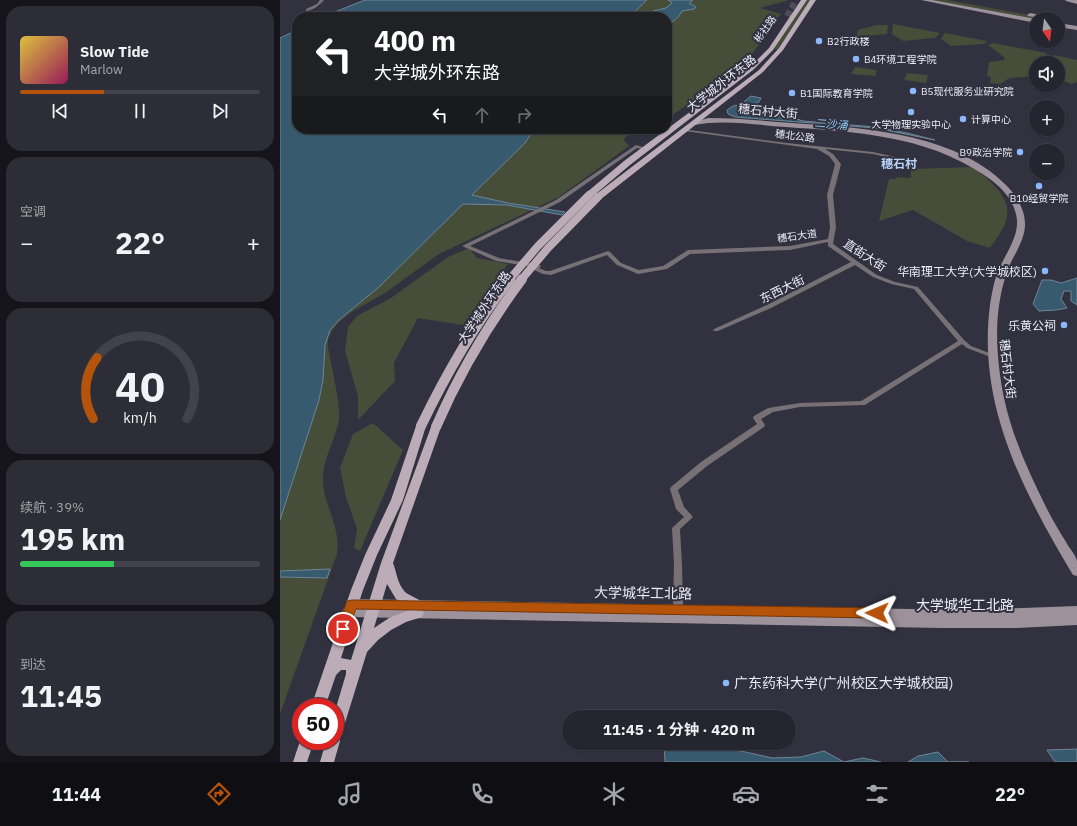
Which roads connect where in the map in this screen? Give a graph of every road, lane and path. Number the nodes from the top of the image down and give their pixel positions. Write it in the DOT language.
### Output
graph roads {
  1 [pos="322,0"];
  2 [pos="804,0"];
  3 [pos="813,0"];
  4 [pos="924,0"];
  5 [pos="950,0"];
  6 [pos="1068,0"];
  7 [pos="1077,2"];
  8 [pos="307,10"];
  9 [pos="1029,15"];
  10 [pos="787,16"];
  11 [pos="1029,20"];
  12 [pos="1065,21"];
  13 [pos="1077,23"];
  14 [pos="1065,26"];
  15 [pos="1077,28"];
  16 [pos="770,49"];
  17 [pos="780,50"];
  18 [pos="743,76"];
  19 [pos="753,78"];
  20 [pos="707,103"];
  21 [pos="714,108"];
  22 [pos="729,120"];
  23 [pos="694,123"];
  24 [pos="672,127"];
  25 [pos="684,130"];
  26 [pos="663,134"];
  27 [pos="819,148"];
  28 [pos="646,149"];
  29 [pos="903,160"];
  30 [pos="830,240"];
  31 [pos="855,263"];
  32 [pos="716,330"];
  33 [pos="962,341"];
  34 [pos="990,355"];
  35 [pos="387,563"];
  36 [pos="1077,571"];
  37 [pos="678,605"];
  38 [pos="350,608"];
  39 [pos="373,609"];
  40 [pos="418,609"];
  41 [pos="1077,611"];
  42 [pos="1077,619"];
  43 [pos="359,652"];
  44 [pos="328,674"];
  45 [pos="353,674"];
  46 [pos="321,698"];
  47 [pos="344,704"];
  48 [pos="304,750"];
  49 [pos="330,750"];
  50 [pos="300,762"];
  51 [pos="326,762"];
  1 -- 8 [label="street"];
  2 -- 16 [label="main road, 大学城外环东路"];
  3 -- 17 [label="main road, 大学城外环东路"];
  4 -- 11 [label="main road"];
  5 -- 9 [label="main road"];
  6 -- 7 [label="main road"];
  10 -- 20 [label="main road, 彬社路"];
  12 -- 13 [label="main road"];
  14 -- 15 [label="main road"];
  16 -- 17 [label="main road"];
  16 -- 18 [label="main road, 大学城外环东路"];
  17 -- 19 [label="main road, 大学城外环东路"];
  18 -- 19 [label="main road"];
  18 -- 20 [label="main road, 大学城外环东路"];
  19 -- 21 [label="main road, 大学城外环东路"];
  20 -- 24 [label="main road, 大学城外环东路"];
  21 -- 22 [label="main road, 穗石村大街"];
  21 -- 23 [label="main road, 大学城外环东路"];
  22 -- 23 [label="main road, 穗石村大街"];
  22 -- 36 [label="main road, 穗石村大街"];
  23 -- 25 [label="main road, 大学城外环东路"];
  25 -- 27 [label="street, 穗北公路"];
  25 -- 35 [label="main road, 大学城外环东路, bridge"];
  26 -- 28 [label="main road, 大学城外环东路"];
  27 -- 29 [label="street, 穗北公路"];
  27 -- 30 [label="street, 穗石大道"];
  28 -- 30 [label="street, 穗石大道"];
  28 -- 38 [label="main road, 大学城外环东路, bridge"];
  30 -- 31 [label="street, 直街大街"];
  31 -- 32 [label="street, 东西大街"];
  31 -- 33 [label="street, 直街大街"];
  33 -- 34 [label="street"];
  33 -- 37 [label="street"];
  35 -- 39 [label="main road, 大学城外环东路"];
  35 -- 40 [label="main road"];
  38 -- 39 [label="main road, 大学城华工北路"];
  38 -- 44 [label="main road, 大学城外环东路"];
  39 -- 40 [label="main road, 大学城华工北路"];
  39 -- 43 [label="main road, 大学城外环东路"];
  40 -- 41 [label="main road, 大学城华工北路"];
  40 -- 42 [label="main road, 大学城华工北路"];
  40 -- 43 [label="main road"];
  43 -- 45 [label="main road, 大学城外环东路"];
  44 -- 45 [label="main road"];
  44 -- 46 [label="main road, 大学城外环东路"];
  45 -- 47 [label="main road, 大学城外环东路"];
  48 -- 50 [label="main road"];
  49 -- 51 [label="main road"];
}
